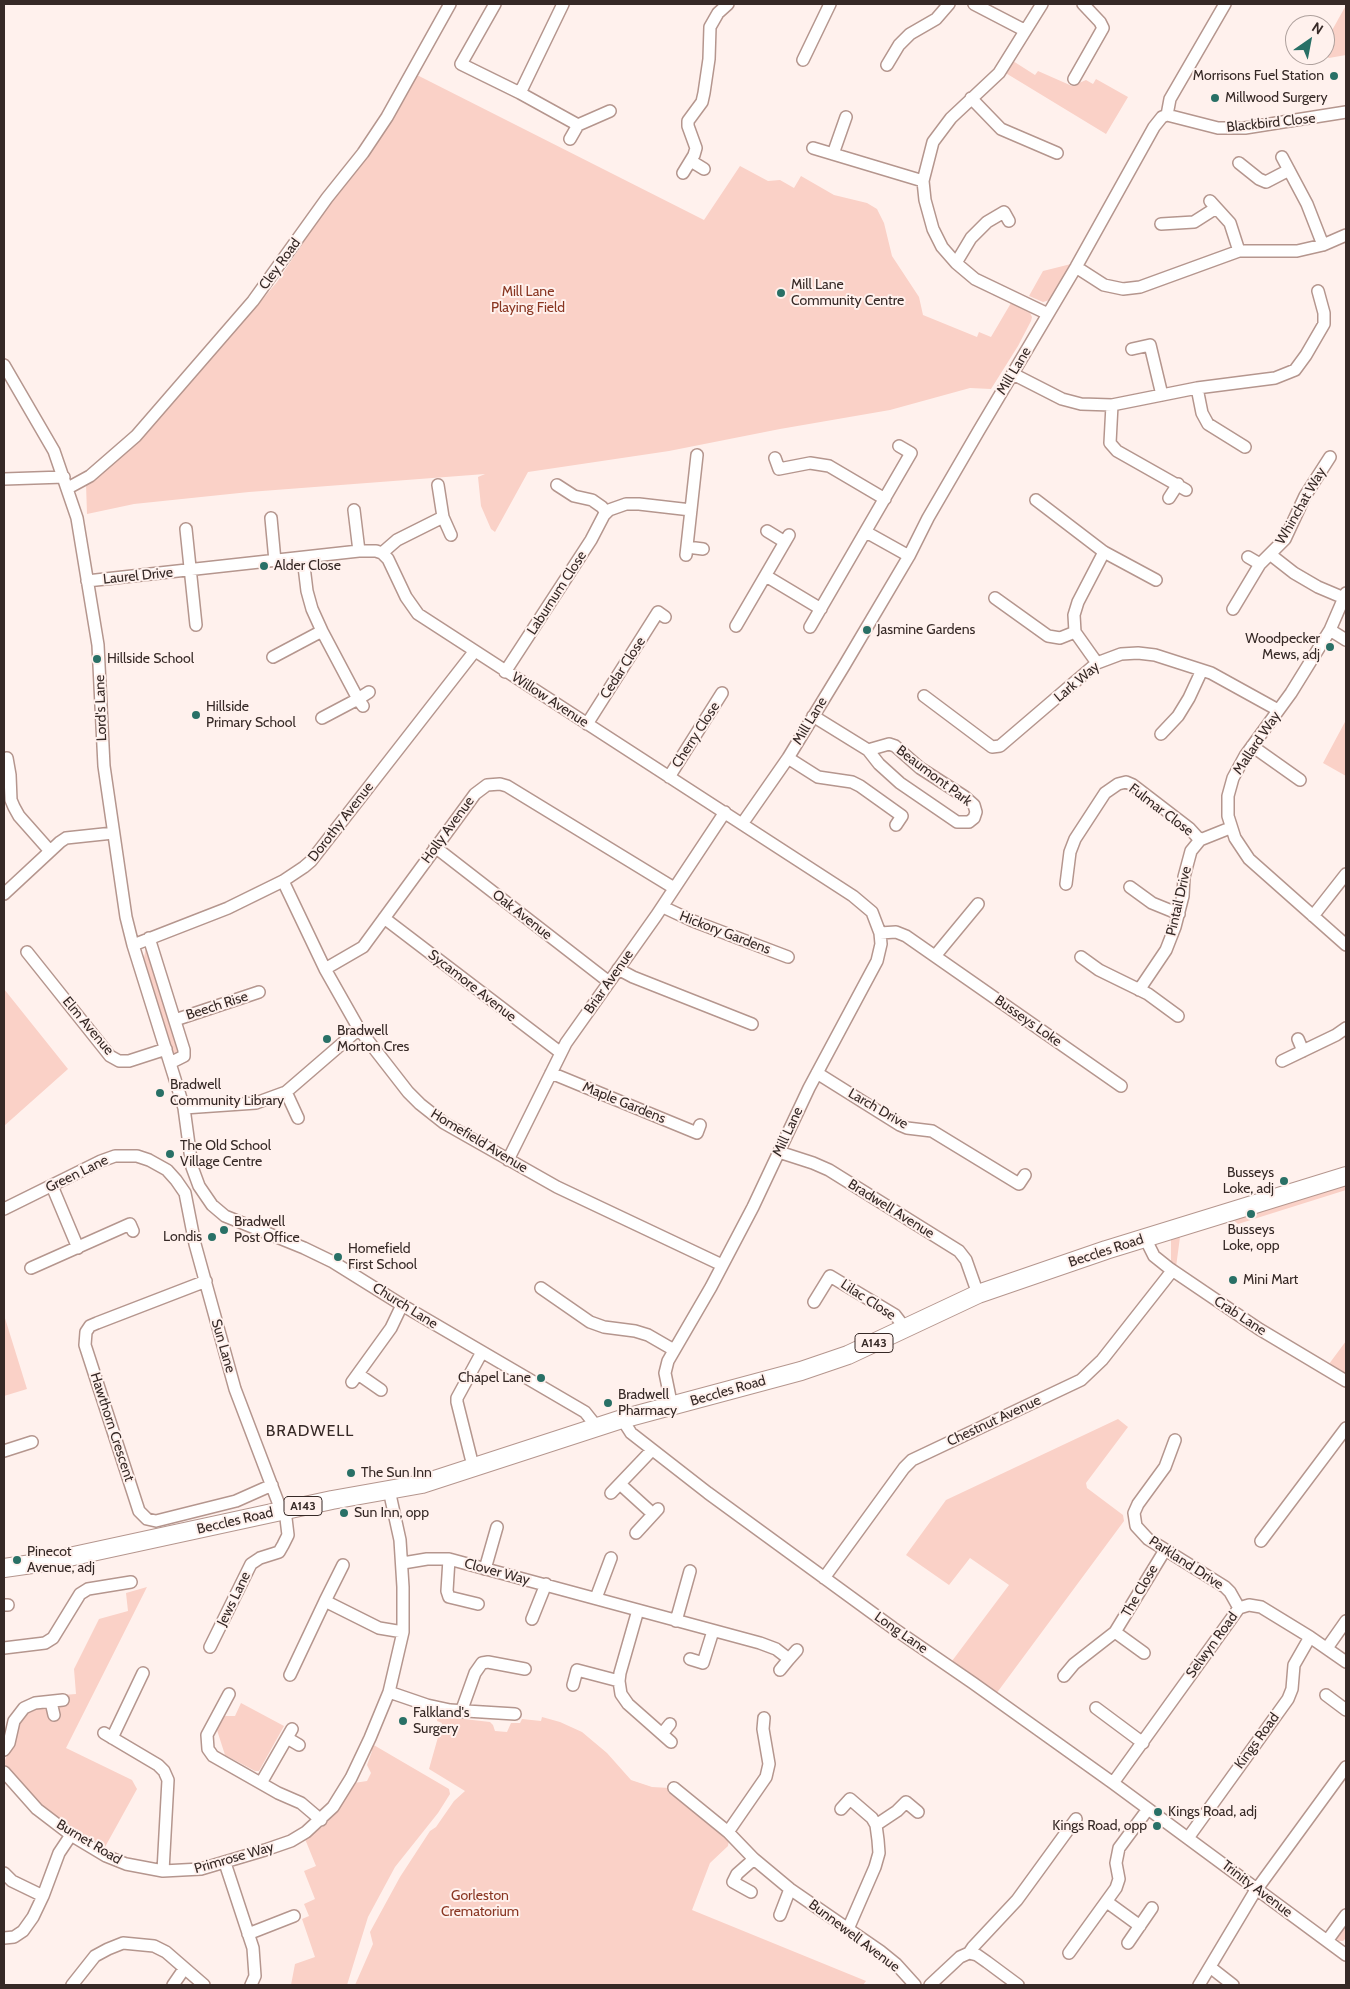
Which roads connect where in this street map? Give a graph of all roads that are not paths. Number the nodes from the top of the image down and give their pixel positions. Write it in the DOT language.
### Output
graph roads {
  1 [pos="450,4"];
  2 [pos="495,4"];
  3 [pos="563,4"];
  4 [pos="727,4"];
  5 [pos="830,4"];
  6 [pos="949,4"];
  7 [pos="974,4"];
  8 [pos="1042,4"];
  9 [pos="1083,4"];
  10 [pos="1225,4"];
  11 [pos="1024,30"];
  12 [pos="804,60"];
  13 [pos="887,65"];
  14 [pos="1074,79"];
  15 [pos="520,93"];
  16 [pos="971,98"];
  17 [pos="610,111"];
  18 [pos="1346,112"];
  19 [pos="1167,115"];
  20 [pos="846,117"];
  21 [pos="578,125"];
  22 [pos="570,139"];
  23 [pos="813,148"];
  24 [pos="1057,153"];
  25 [pos="833,154"];
  26 [pos="691,161"];
  27 [pos="1299,161"];
  28 [pos="1240,163"];
  29 [pos="1287,165"];
  30 [pos="704,169"];
  31 [pos="683,173"];
  32 [pos="923,181"];
  33 [pos="1004,212"];
  34 [pos="1161,224"];
  35 [pos="1346,235"];
  36 [pos="1323,244"];
  37 [pos="1239,251"];
  38 [pos="956,263"];
  39 [pos="1076,268"];
  40 [pos="1318,291"];
  41 [pos="1048,314"];
  42 [pos="1132,349"];
  43 [pos="4,365"];
  44 [pos="1013,374"];
  45 [pos="1197,388"];
  46 [pos="1162,395"];
  47 [pos="1112,406"];
  48 [pos="899,446"];
  49 [pos="1245,447"];
  50 [pos="697,455"];
  51 [pos="1330,457"];
  52 [pos="776,468"];
  53 [pos="4,479"];
  54 [pos="66,482"];
  55 [pos="438,485"];
  56 [pos="557,486"];
  57 [pos="1169,498"];
  58 [pos="885,499"];
  59 [pos="1036,500"];
  60 [pos="354,510"];
  61 [pos="690,510"];
  62 [pos="606,513"];
  63 [pos="443,516"];
  64 [pos="271,518"];
  65 [pos="186,529"];
  66 [pos="767,531"];
  67 [pos="866,532"];
  68 [pos="451,535"];
  69 [pos="703,549"];
  70 [pos="359,551"];
  71 [pos="1104,552"];
  72 [pos="382,553"];
  73 [pos="1271,555"];
  74 [pos="909,556"];
  75 [pos="1248,557"];
  76 [pos="303,558"];
  77 [pos="275,561"];
  78 [pos="1260,564"];
  79 [pos="190,570"];
  80 [pos="766,576"];
  81 [pos="1156,580"];
  82 [pos="87,581"];
  83 [pos="1345,596"];
  84 [pos="996,598"];
  85 [pos="821,609"];
  86 [pos="1233,609"];
  87 [pos="658,612"];
  88 [pos="196,625"];
  89 [pos="738,625"];
  90 [pos="810,627"];
  91 [pos="1330,630"];
  92 [pos="322,631"];
  93 [pos="1075,632"];
  94 [pos="1346,640"];
  95 [pos="474,652"];
  96 [pos="273,657"];
  97 [pos="1097,663"];
  98 [pos="1202,670"];
  99 [pos="506,672"];
  100 [pos="368,692"];
  101 [pos="722,693"];
  102 [pos="924,696"];
  103 [pos="360,702"];
  104 [pos="1278,710"];
  105 [pos="813,716"];
  106 [pos="322,717"];
  107 [pos="587,724"];
  108 [pos="1161,734"];
  109 [pos="1252,746"];
  110 [pos="868,750"];
  111 [pos="9,757"];
  112 [pos="788,758"];
  113 [pos="669,777"];
  114 [pos="1300,780"];
  115 [pos="7,794"];
  116 [pos="725,812"];
  117 [pos="742,824"];
  118 [pos="896,825"];
  119 [pos="1230,828"];
  120 [pos="113,832"];
  121 [pos="1200,840"];
  122 [pos="435,847"];
  123 [pos="50,850"];
  124 [pos="1346,874"];
  125 [pos="283,881"];
  126 [pos="1066,884"];
  127 [pos="1136,886"];
  128 [pos="674,888"];
  129 [pos="4,894"];
  130 [pos="978,904"];
  131 [pos="663,906"];
  132 [pos="1178,914"];
  133 [pos="1313,916"];
  134 [pos="384,918"];
  135 [pos="880,933"];
  136 [pos="149,938"];
  137 [pos="133,945"];
  138 [pos="1346,945"];
  139 [pos="27,952"];
  140 [pos="935,956"];
  141 [pos="788,957"];
  142 [pos="1087,958"];
  143 [pos="325,968"];
  144 [pos="618,969"];
  145 [pos="609,982"];
  146 [pos="1139,990"];
  147 [pos="259,992"];
  148 [pos="1171,1016"];
  149 [pos="175,1020"];
  150 [pos="752,1024"];
  151 [pos="1346,1028"];
  152 [pos="359,1029"];
  153 [pos="1298,1039"];
  154 [pos="166,1049"];
  155 [pos="1303,1051"];
  156 [pos="561,1053"];
  157 [pos="1282,1061"];
  158 [pos="170,1063"];
  159 [pos="551,1073"];
  160 [pos="817,1073"];
  161 [pos="1120,1086"];
  162 [pos="286,1092"];
  163 [pos="184,1108"];
  164 [pos="298,1118"];
  165 [pos="697,1134"];
  166 [pos="779,1152"];
  167 [pos="508,1160"];
  168 [pos="1346,1176"];
  169 [pos="176,1180"];
  170 [pos="1020,1184"];
  171 [pos="52,1186"];
  172 [pos="205,1198"];
  173 [pos="187,1204"];
  174 [pos="5,1207"];
  175 [pos="130,1224"];
  176 [pos="1145,1238"];
  177 [pos="78,1248"];
  178 [pos="722,1265"];
  179 [pos="31,1268"];
  180 [pos="1172,1271"];
  181 [pos="206,1281"];
  182 [pos="541,1288"];
  183 [pos="978,1294"];
  184 [pos="814,1302"];
  185 [pos="402,1305"];
  186 [pos="905,1328"];
  187 [pos="674,1350"];
  188 [pos="482,1352"];
  189 [pos="1346,1381"];
  190 [pos="381,1390"];
  191 [pos="672,1407"];
  192 [pos="622,1419"];
  193 [pos="597,1427"];
  194 [pos="1346,1428"];
  195 [pos="1175,1440"];
  196 [pos="32,1442"];
  197 [pos="652,1450"];
  198 [pos="4,1451"];
  199 [pos="471,1458"];
  200 [pos="620,1484"];
  201 [pos="272,1485"];
  202 [pos="389,1490"];
  203 [pos="611,1493"];
  204 [pos="283,1510"];
  205 [pos="497,1527"];
  206 [pos="636,1533"];
  207 [pos="1261,1541"];
  208 [pos="1164,1550"];
  209 [pos="611,1558"];
  210 [pos="449,1559"];
  211 [pos="403,1562"];
  212 [pos="4,1568"];
  213 [pos="485,1569"];
  214 [pos="336,1570"];
  215 [pos="691,1578"];
  216 [pos="824,1578"];
  217 [pos="131,1582"];
  218 [pos="546,1584"];
  219 [pos="596,1598"];
  220 [pos="325,1601"];
  221 [pos="478,1604"];
  222 [pos="1239,1608"];
  223 [pos="638,1610"];
  224 [pos="532,1619"];
  225 [pos="676,1621"];
  226 [pos="1346,1621"];
  227 [pos="713,1631"];
  228 [pos="403,1632"];
  229 [pos="1115,1632"];
  230 [pos="1310,1636"];
  231 [pos="210,1647"];
  232 [pos="4,1648"];
  233 [pos="1327,1648"];
  234 [pos="797,1650"];
  235 [pos="1144,1653"];
  236 [pos="690,1659"];
  237 [pos="789,1659"];
  238 [pos="1346,1662"];
  239 [pos="296,1664"];
  240 [pos="525,1669"];
  241 [pos="307,1670"];
  242 [pos="780,1670"];
  243 [pos="290,1674"];
  244 [pos="1064,1676"];
  245 [pos="143,1681"];
  246 [pos="619,1682"];
  247 [pos="573,1685"];
  248 [pos="389,1692"];
  249 [pos="229,1694"];
  250 [pos="1326,1695"];
  251 [pos="1096,1708"];
  252 [pos="1346,1710"];
  253 [pos="461,1712"];
  254 [pos="515,1714"];
  255 [pos="54,1715"];
  256 [pos="764,1718"];
  257 [pos="670,1724"];
  258 [pos="662,1734"];
  259 [pos="671,1742"];
  260 [pos="1142,1743"];
  261 [pos="299,1745"];
  262 [pos="4,1750"];
  263 [pos="1346,1767"];
  264 [pos="4,1772"];
  265 [pos="261,1783"];
  266 [pos="1113,1783"];
  267 [pos="674,1788"];
  268 [pos="841,1809"];
  269 [pos="1148,1809"];
  270 [pos="918,1812"];
  271 [pos="321,1820"];
  272 [pos="876,1825"];
  273 [pos="728,1832"];
  274 [pos="72,1835"];
  275 [pos="1079,1836"];
  276 [pos="1188,1838"];
  277 [pos="754,1859"];
  278 [pos="225,1863"];
  279 [pos="163,1872"];
  280 [pos="4,1873"];
  281 [pos="790,1889"];
  282 [pos="1257,1889"];
  283 [pos="751,1892"];
  284 [pos="43,1896"];
  285 [pos="1107,1902"];
  286 [pos="1152,1908"];
  287 [pos="780,1915"];
  288 [pos="1346,1915"];
  289 [pos="294,1916"];
  290 [pos="1140,1926"];
  291 [pos="848,1929"];
  292 [pos="248,1934"];
  293 [pos="4,1938"];
  294 [pos="1327,1940"];
  295 [pos="1128,1943"];
  296 [pos="4,1949"];
  297 [pos="1345,1951"];
  298 [pos="970,1953"];
  299 [pos="1069,1953"];
  300 [pos="1210,1967"];
  301 [pos="184,1969"];
  302 [pos="72,1985"];
  303 [pos="173,1985"];
  304 [pos="204,1985"];
  305 [pos="252,1985"];
  306 [pos="916,1985"];
  307 [pos="930,1985"];
  308 [pos="1018,1985"];
  309 [pos="1199,1985"];
  310 [pos="1232,1985"];
  1 -- 54 [label="street, Cley Road"];
  2 -- 15 [label="street"];
  3 -- 15 [label="street"];
  4 -- 26 [label="street"];
  5 -- 12 [label="street"];
  6 -- 13 [label="street"];
  7 -- 11 [label="street"];
  8 -- 11 [label="street"];
  9 -- 14 [label="street"];
  10 -- 19 [label="street, Mill Lane"];
  11 -- 16 [label="street"];
  15 -- 21 [label="street"];
  16 -- 24 [label="street"];
  16 -- 32 [label="street"];
  17 -- 21 [label="street"];
  18 -- 19 [label="street, Blackbird Close"];
  19 -- 39 [label="street, Mill Lane"];
  20 -- 25 [label="street"];
  21 -- 22 [label="street"];
  23 -- 25 [label="street"];
  25 -- 32 [label="street"];
  26 -- 30 [label="street"];
  26 -- 31 [label="street"];
  27 -- 29 [label="street"];
  28 -- 29 [label="street"];
  29 -- 36 [label="street"];
  32 -- 38 [label="street"];
  33 -- 38 [label="street"];
  34 -- 37 [label="street"];
  35 -- 36 [label="street"];
  36 -- 37 [label="street"];
  37 -- 39 [label="street"];
  38 -- 41 [label="street"];
  39 -- 41 [label="street, Mill Lane"];
  40 -- 45 [label="street"];
  41 -- 44 [label="street, Mill Lane"];
  42 -- 46 [label="street"];
  43 -- 54 [label="street, Lord's Lane"];
  44 -- 47 [label="street"];
  44 -- 74 [label="street, Mill Lane"];
  45 -- 46 [label="street"];
  45 -- 49 [label="street"];
  46 -- 47 [label="street"];
  47 -- 57 [label="street"];
  48 -- 58 [label="street"];
  50 -- 61 [label="street"];
  51 -- 73 [label="street, Whinchat Way"];
  52 -- 58 [label="street"];
  53 -- 54 [label="street"];
  54 -- 82 [label="street, Lord's Lane"];
  55 -- 63 [label="street"];
  56 -- 62 [label="street"];
  58 -- 67 [label="street"];
  59 -- 71 [label="street"];
  60 -- 70 [label="street"];
  61 -- 62 [label="street"];
  61 -- 69 [label="street"];
  62 -- 99 [label="street, Laburnum Close"];
  63 -- 68 [label="street"];
  63 -- 72 [label="street"];
  64 -- 77 [label="street"];
  65 -- 79 [label="street, Laurel Drive"];
  66 -- 80 [label="street"];
  67 -- 74 [label="street"];
  67 -- 85 [label="street"];
  70 -- 72 [label="street, Laurel Drive"];
  70 -- 76 [label="street, Laurel Drive"];
  71 -- 81 [label="street"];
  71 -- 93 [label="street"];
  72 -- 95 [label="street, Willow Avenue"];
  73 -- 78 [label="street, Whinchat Way"];
  73 -- 83 [label="street, Whinchat Way"];
  74 -- 105 [label="street, Mill Lane"];
  75 -- 78 [label="street"];
  76 -- 77 [label="street, Laurel Drive"];
  76 -- 92 [label="street"];
  77 -- 79 [label="street, Laurel Drive"];
  78 -- 86 [label="street, Whinchat Way"];
  79 -- 82 [label="street, Laurel Drive"];
  79 -- 88 [label="street, Laurel Drive"];
  80 -- 85 [label="street"];
  80 -- 89 [label="street"];
  82 -- 120 [label="street, Lord's Lane"];
  83 -- 91 [label="street, Mallard Way"];
  84 -- 93 [label="street"];
  85 -- 90 [label="street"];
  87 -- 107 [label="street, Cedar Close"];
  91 -- 94 [label="street"];
  91 -- 104 [label="street, Mallard Way"];
  92 -- 96 [label="street"];
  92 -- 103 [label="street"];
  93 -- 97 [label="street"];
  95 -- 99 [label="street, Willow Avenue"];
  95 -- 125 [label="street, Dorothy Avenue"];
  97 -- 98 [label="street, Lark Way"];
  97 -- 102 [label="street, Lark Way"];
  98 -- 104 [label="street, Lark Way"];
  98 -- 108 [label="street"];
  99 -- 107 [label="street, Willow Avenue"];
  100 -- 103 [label="street"];
  101 -- 113 [label="street, Cherry Close"];
  103 -- 106 [label="street"];
  104 -- 109 [label="street, Mallard Way"];
  105 -- 110 [label="street, Beaumont Park"];
  105 -- 112 [label="street, Mill Lane"];
  107 -- 113 [label="street, Willow Avenue"];
  109 -- 114 [label="street"];
  109 -- 119 [label="street, Mallard Way"];
  110 -- 110 [label="street, Beaumont Park"];
  111 -- 115 [label="street"];
  112 -- 117 [label="street, Mill Lane"];
  112 -- 118 [label="street"];
  113 -- 116 [label="street, Willow Avenue"];
  115 -- 123 [label="street"];
  116 -- 117 [label="street, Willow Avenue"];
  116 -- 128 [label="street, Briar Avenue"];
  117 -- 135 [label="street"];
  119 -- 121 [label="street"];
  119 -- 133 [label="street, Mallard Way"];
  120 -- 123 [label="street"];
  120 -- 137 [label="street, Lord's Lane"];
  121 -- 126 [label="street, Fulmar Close"];
  121 -- 132 [label="street, Pintail Drive"];
  122 -- 128 [label="street, Holly Avenue"];
  122 -- 134 [label="street, Holly Avenue"];
  122 -- 145 [label="street, Oak Avenue"];
  123 -- 129 [label="street"];
  124 -- 133 [label="street"];
  125 -- 136 [label="street, Dorothy Avenue"];
  125 -- 143 [label="street, Homefield Avenue"];
  127 -- 132 [label="street"];
  128 -- 131 [label="street, Briar Avenue"];
  130 -- 140 [label="street"];
  131 -- 141 [label="street, Hickory Gardens"];
  131 -- 144 [label="street, Briar Avenue"];
  132 -- 146 [label="street, Pintail Drive"];
  133 -- 138 [label="street, Mallard Way"];
  134 -- 143 [label="street, Holly Avenue"];
  134 -- 156 [label="street, Sycamore Avenue"];
  135 -- 140 [label="street, Busseys Loke"];
  135 -- 160 [label="street, Mill Lane"];
  136 -- 137 [label="street, Dorothy Avenue"];
  136 -- 149 [label="street"];
  137 -- 154 [label="street, Lord's Lane"];
  139 -- 154 [label="street, Elm Avenue"];
  140 -- 161 [label="street, Busseys Loke"];
  142 -- 146 [label="street"];
  143 -- 152 [label="street, Homefield Avenue"];
  144 -- 145 [label="street, Briar Avenue"];
  144 -- 150 [label="street"];
  145 -- 156 [label="street, Briar Avenue"];
  146 -- 148 [label="street"];
  147 -- 149 [label="street, Beech Rise"];
  149 -- 158 [label="street"];
  151 -- 155 [label="street"];
  152 -- 162 [label="street"];
  152 -- 167 [label="street, Homefield Avenue"];
  153 -- 155 [label="street"];
  154 -- 158 [label="street, Lord's Lane"];
  155 -- 157 [label="street"];
  156 -- 159 [label="street, Briar Avenue"];
  158 -- 163 [label="street, Lord's Lane"];
  159 -- 165 [label="street, Maple Gardens"];
  159 -- 167 [label="street, Briar Avenue"];
  160 -- 166 [label="street, Mill Lane"];
  160 -- 170 [label="street, Larch Drive"];
  162 -- 163 [label="street"];
  162 -- 164 [label="street"];
  163 -- 172 [label="street, Lord's Lane"];
  166 -- 178 [label="street, Mill Lane"];
  166 -- 183 [label="street, Bradwell Avenue"];
  167 -- 178 [label="street, Homefield Avenue"];
  168 -- 176 [label="highway, Beccles Road / A143"];
  169 -- 171 [label="street, Green Lane"];
  169 -- 173 [label="street, Sun Lane"];
  171 -- 174 [label="street, Green Lane"];
  171 -- 177 [label="street"];
  172 -- 173 [label="street"];
  172 -- 185 [label="street, Church Lane"];
  173 -- 181 [label="street, Sun Lane"];
  175 -- 177 [label="street"];
  176 -- 180 [label="street, Crab Lane"];
  176 -- 183 [label="highway, Beccles Road / A143"];
  177 -- 179 [label="street"];
  178 -- 187 [label="street, Mill Lane"];
  180 -- 189 [label="street, Crab Lane"];
  180 -- 216 [label="street, Chestnut Avenue"];
  181 -- 201 [label="street, Sun Lane"];
  181 -- 201 [label="street, Hawthorn Crescent"];
  182 -- 187 [label="street"];
  183 -- 186 [label="highway, Beccles Road / A143"];
  184 -- 186 [label="street, Lilac Close"];
  185 -- 188 [label="street, Church Lane"];
  185 -- 190 [label="street"];
  186 -- 191 [label="highway, Beccles Road / A143"];
  187 -- 191 [label="street, Mill Lane"];
  188 -- 193 [label="street, Church Lane"];
  188 -- 199 [label="street"];
  191 -- 192 [label="highway, Beccles Road / A143"];
  192 -- 193 [label="highway, Beccles Road / A143"];
  192 -- 197 [label="street, Long Lane"];
  193 -- 202 [label="highway, Beccles Road / A143"];
  194 -- 207 [label="street"];
  195 -- 208 [label="street, Parkland Drive"];
  196 -- 198 [label="street"];
  197 -- 200 [label="street"];
  197 -- 216 [label="street, Long Lane"];
  200 -- 203 [label="street"];
  200 -- 206 [label="street"];
  201 -- 204 [label="street, Sun Lane"];
  202 -- 204 [label="highway, Beccles Road / A143"];
  202 -- 211 [label="street, Primrose Way"];
  204 -- 212 [label="highway, Beccles Road / A143"];
  204 -- 231 [label="street, Jews Lane"];
  205 -- 213 [label="street"];
  208 -- 222 [label="street, Parkland Drive"];
  208 -- 229 [label="street, The Close"];
  209 -- 219 [label="street"];
  210 -- 211 [label="street, Clover Way"];
  210 -- 213 [label="street, Clover Way"];
  210 -- 221 [label="street, Clover Way"];
  211 -- 228 [label="street, Primrose Way"];
  213 -- 218 [label="street, Clover Way"];
  214 -- 220 [label="street"];
  215 -- 225 [label="street"];
  216 -- 266 [label="street, Long Lane"];
  217 -- 232 [label="street"];
  218 -- 219 [label="street, Clover Way"];
  218 -- 224 [label="street, Clover Way"];
  219 -- 223 [label="street, Clover Way"];
  220 -- 228 [label="street"];
  220 -- 239 [label="street"];
  222 -- 230 [label="street, Selwyn Road"];
  222 -- 260 [label="street, Selwyn Road"];
  223 -- 225 [label="street, Clover Way"];
  223 -- 246 [label="street"];
  225 -- 227 [label="street, Clover Way"];
  226 -- 233 [label="street"];
  227 -- 236 [label="street"];
  227 -- 237 [label="street, Clover Way"];
  228 -- 248 [label="street, Primrose Way"];
  229 -- 235 [label="street, The Close"];
  229 -- 244 [label="street, The Close"];
  230 -- 233 [label="street, Selwyn Road"];
  230 -- 276 [label="street, Kings Road"];
  233 -- 238 [label="street, Selwyn Road"];
  234 -- 237 [label="street"];
  237 -- 242 [label="street"];
  239 -- 241 [label="street"];
  239 -- 243 [label="street"];
  240 -- 253 [label="street"];
  245 -- 279 [label="street"];
  246 -- 247 [label="street"];
  246 -- 258 [label="street"];
  248 -- 253 [label="street"];
  248 -- 271 [label="street, Primrose Way"];
  249 -- 265 [label="street"];
  250 -- 252 [label="street"];
  251 -- 260 [label="street"];
  253 -- 254 [label="street"];
  255 -- 262 [label="street"];
  256 -- 273 [label="street"];
  257 -- 258 [label="street"];
  258 -- 259 [label="street"];
  260 -- 266 [label="street, Selwyn Road"];
  261 -- 265 [label="street"];
  263 -- 282 [label="street"];
  264 -- 274 [label="street, Burnet Road"];
  265 -- 271 [label="street"];
  266 -- 269 [label="street, Long Lane"];
  267 -- 273 [label="street, Bunnewell Avenue"];
  268 -- 272 [label="street"];
  269 -- 276 [label="street, Long Lane"];
  269 -- 285 [label="street"];
  270 -- 272 [label="street"];
  271 -- 278 [label="street, Primrose Way"];
  272 -- 291 [label="street"];
  273 -- 277 [label="street, Bunnewell Avenue"];
  274 -- 279 [label="street, Burnet Road"];
  274 -- 284 [label="street"];
  275 -- 298 [label="street"];
  276 -- 282 [label="street, Trinity Avenue"];
  277 -- 281 [label="street, Bunnewell Avenue"];
  277 -- 283 [label="street"];
  278 -- 279 [label="street, Primrose Way"];
  278 -- 292 [label="street"];
  280 -- 284 [label="street"];
  281 -- 287 [label="street"];
  281 -- 291 [label="street, Bunnewell Avenue"];
  282 -- 294 [label="street, Trinity Avenue"];
  282 -- 300 [label="street"];
  284 -- 293 [label="street"];
  285 -- 290 [label="street"];
  285 -- 299 [label="street"];
  286 -- 290 [label="street"];
  288 -- 294 [label="street"];
  289 -- 292 [label="street"];
  290 -- 295 [label="street"];
  291 -- 306 [label="street, Bunnewell Avenue"];
  292 -- 305 [label="street"];
  293 -- 296 [label="street"];
  294 -- 297 [label="street, Trinity Avenue"];
  298 -- 307 [label="street"];
  298 -- 308 [label="street"];
  300 -- 309 [label="street"];
  300 -- 310 [label="street"];
  301 -- 302 [label="street"];
  301 -- 303 [label="street"];
  301 -- 304 [label="street"];
}
